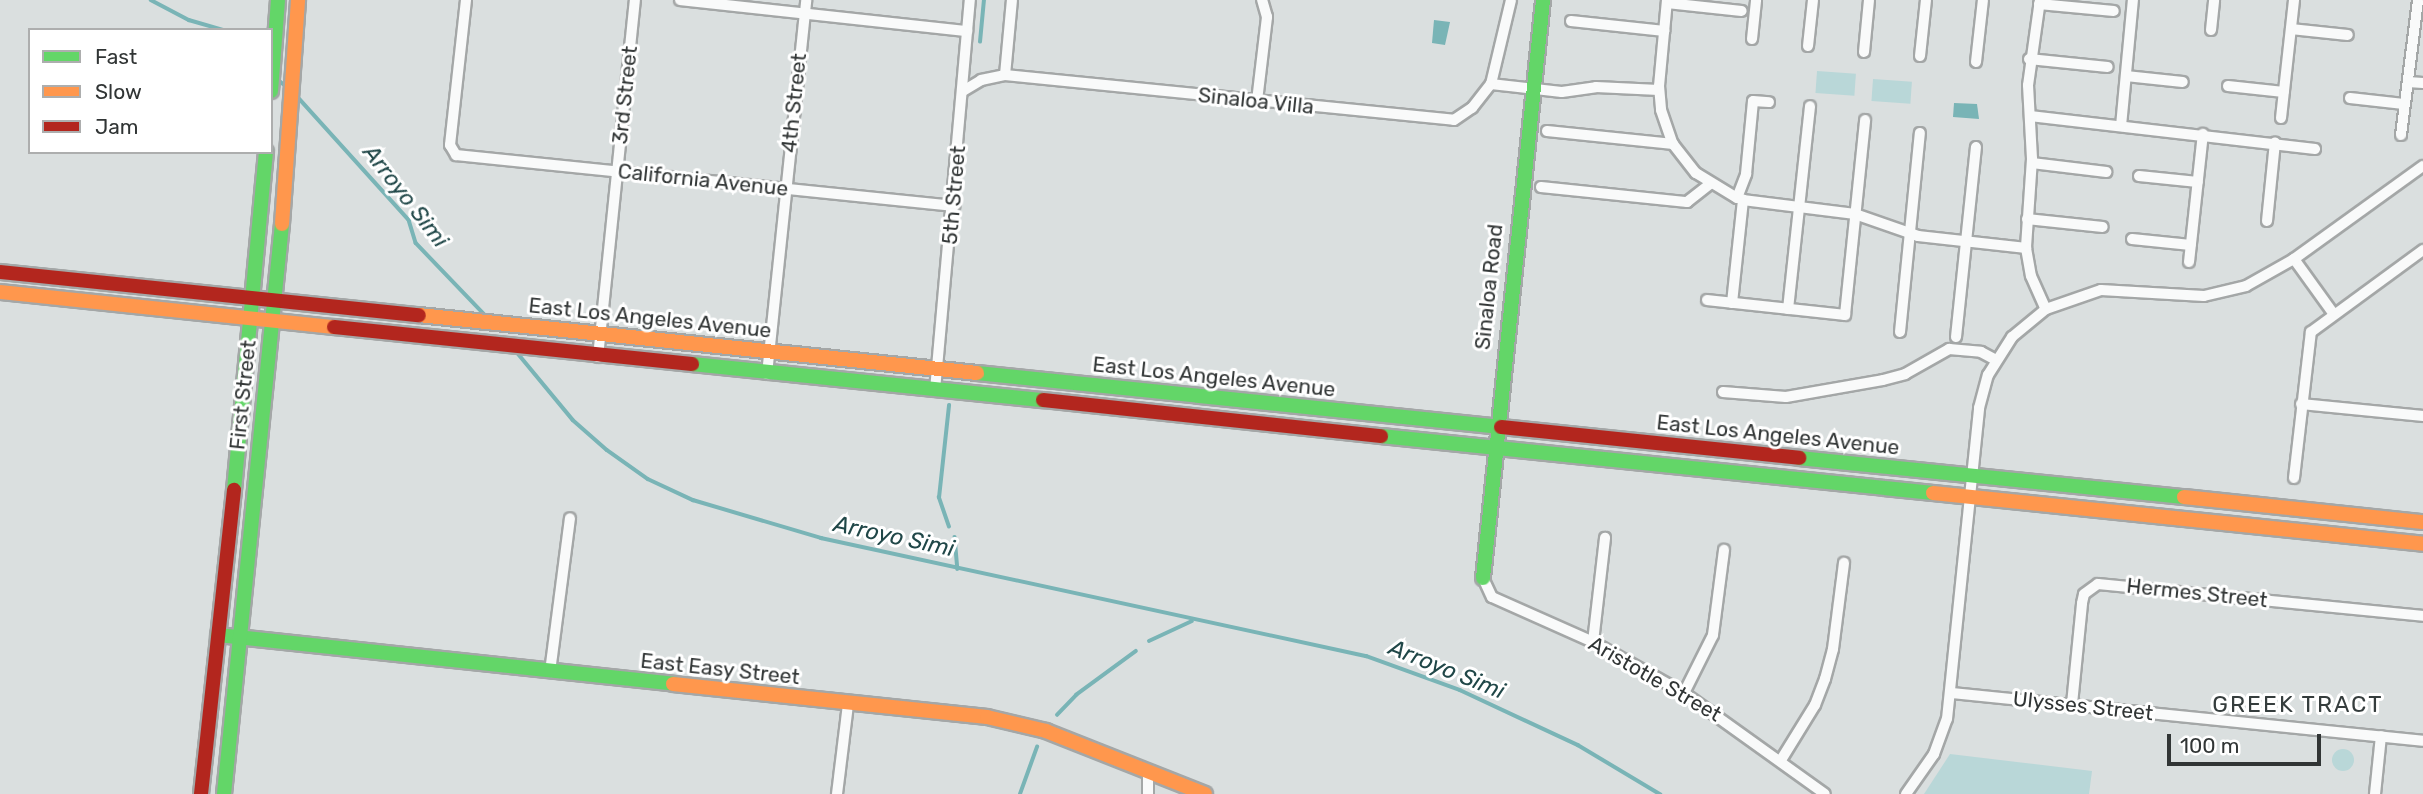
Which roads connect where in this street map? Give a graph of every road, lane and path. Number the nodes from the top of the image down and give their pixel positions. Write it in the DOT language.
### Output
graph roads {
  1 [pos="278,0"];
  2 [pos="298,0"];
  3 [pos="466,0"];
  4 [pos="635,0"];
  5 [pos="680,0"];
  6 [pos="806,0"];
  7 [pos="970,0"];
  8 [pos="1012,0"];
  9 [pos="1262,0"];
  10 [pos="1511,0"];
  11 [pos="1543,0"];
  12 [pos="1756,0"];
  13 [pos="1813,0"];
  14 [pos="1870,0"];
  15 [pos="1926,0"];
  16 [pos="1983,0"];
  17 [pos="2133,0"];
  18 [pos="2214,0"];
  19 [pos="2294,0"];
  20 [pos="2421,0"];
  21 [pos="1667,1"];
  22 [pos="2039,2"];
  23 [pos="1742,11"];
  24 [pos="2114,11"];
  25 [pos="805,12"];
  26 [pos="1571,21"];
  27 [pos="2291,29"];
  28 [pos="2211,30"];
  29 [pos="967,31"];
  30 [pos="1664,31"];
  31 [pos="2348,34"];
  32 [pos="1752,39"];
  33 [pos="1808,46"];
  34 [pos="1864,52"];
  35 [pos="1920,56"];
  36 [pos="2029,59"];
  37 [pos="1976,62"];
  38 [pos="273,65"];
  39 [pos="2108,67"];
  40 [pos="1005,75"];
  41 [pos="2126,76"];
  42 [pos="2183,82"];
  43 [pos="2408,82"];
  44 [pos="2423,83"];
  45 [pos="1491,84"];
  46 [pos="2228,86"];
  47 [pos="1528,88"];
  48 [pos="1659,90"];
  49 [pos="963,91"];
  50 [pos="2284,92"];
  51 [pos="2350,98"];
  52 [pos="1256,101"];
  53 [pos="1769,102"];
  54 [pos="2404,104"];
  55 [pos="1810,106"];
  56 [pos="2030,116"];
  57 [pos="2281,118"];
  58 [pos="1865,120"];
  59 [pos="2121,126"];
  60 [pos="1547,131"];
  61 [pos="1920,133"];
  62 [pos="2203,134"];
  63 [pos="2401,135"];
  64 [pos="2275,142"];
  65 [pos="1673,144"];
  66 [pos="1976,147"];
  67 [pos="2315,149"];
  68 [pos="266,154"];
  69 [pos="2032,163"];
  70 [pos="2423,166"];
  71 [pos="617,171"];
  72 [pos="2106,172"];
  73 [pos="2139,176"];
  74 [pos="2198,182"];
  75 [pos="1710,184"];
  76 [pos="1541,187"];
  77 [pos="785,189"];
  78 [pos="1740,199"];
  79 [pos="954,206"];
  80 [pos="1799,208"];
  81 [pos="1855,215"];
  82 [pos="2027,219"];
  83 [pos="2267,221"];
  84 [pos="2103,227"];
  85 [pos="1910,234"];
  86 [pos="2133,239"];
  87 [pos="1966,241"];
  88 [pos="2191,245"];
  89 [pos="2026,248"];
  90 [pos="2423,250"];
  91 [pos="2294,259"];
  92 [pos="2189,262"];
  93 [pos="0,272"];
  94 [pos="0,292"];
  95 [pos="255,297"];
  96 [pos="276,300"];
  97 [pos="1707,300"];
  98 [pos="1732,303"];
  99 [pos="1788,309"];
  100 [pos="2046,309"];
  101 [pos="2333,313"];
  102 [pos="253,319"];
  103 [pos="273,321"];
  104 [pos="1900,331"];
  105 [pos="600,334"];
  106 [pos="1956,337"];
  107 [pos="769,352"];
  108 [pos="598,357"];
  109 [pos="1996,360"];
  110 [pos="937,369"];
  111 [pos="766,374"];
  112 [pos="935,390"];
  113 [pos="1723,392"];
  114 [pos="2301,404"];
  115 [pos="2423,416"];
  116 [pos="1498,429"];
  117 [pos="1496,450"];
  118 [pos="1971,477"];
  119 [pos="2294,478"];
  120 [pos="1969,497"];
  121 [pos="570,518"];
  122 [pos="2423,522"];
  123 [pos="1605,538"];
  124 [pos="2423,544"];
  125 [pos="1724,551"];
  126 [pos="1844,563"];
  127 [pos="1483,578"];
  128 [pos="2423,617"];
  129 [pos="218,635"];
  130 [pos="240,637"];
  131 [pos="1593,642"];
  132 [pos="550,672"];
  133 [pos="1684,693"];
  134 [pos="1952,693"];
  135 [pos="848,704"];
  136 [pos="2072,704"];
  137 [pos="2381,736"];
  138 [pos="2423,741"];
  139 [pos="1781,760"];
  140 [pos="1148,772"];
  141 [pos="1145,792"];
  142 [pos="201,794"];
  143 [pos="225,794"];
  144 [pos="837,794"];
  145 [pos="1205,794"];
  146 [pos="1825,794"];
  147 [pos="1906,794"];
  148 [pos="2375,794"];
  1 -- 38 [label="main road"];
  2 -- 96 [label="main road, First Street"];
  3 -- 71 [label="street, California Avenue"];
  4 -- 71 [label="street, 3rd Street"];
  5 -- 25 [label="street"];
  6 -- 25 [label="street, 4th Street"];
  7 -- 29 [label="street, 5th Street"];
  8 -- 40 [label="street"];
  9 -- 52 [label="street"];
  10 -- 45 [label="street, Sinaloa Villa"];
  11 -- 47 [label="main road, Sinaloa Road"];
  12 -- 32 [label="street"];
  13 -- 33 [label="street"];
  14 -- 34 [label="street"];
  15 -- 35 [label="street"];
  16 -- 37 [label="street"];
  17 -- 41 [label="street"];
  18 -- 28 [label="street"];
  19 -- 27 [label="street"];
  20 -- 43 [label="street"];
  21 -- 23 [label="street"];
  21 -- 30 [label="street"];
  22 -- 24 [label="street"];
  22 -- 36 [label="street"];
  25 -- 29 [label="street"];
  25 -- 77 [label="street, 4th Street"];
  26 -- 30 [label="street"];
  27 -- 31 [label="street"];
  27 -- 50 [label="street"];
  29 -- 49 [label="street, 5th Street"];
  30 -- 48 [label="street"];
  36 -- 39 [label="street"];
  36 -- 56 [label="street"];
  40 -- 49 [label="street, Sinaloa Villa"];
  40 -- 52 [label="street, Sinaloa Villa"];
  41 -- 42 [label="street"];
  41 -- 59 [label="street"];
  43 -- 44 [label="street"];
  43 -- 54 [label="street"];
  45 -- 47 [label="street"];
  45 -- 52 [label="street, Sinaloa Villa"];
  46 -- 50 [label="street"];
  47 -- 48 [label="street"];
  47 -- 116 [label="main road, Sinaloa Road"];
  48 -- 65 [label="street"];
  49 -- 79 [label="street, 5th Street"];
  50 -- 57 [label="street"];
  51 -- 54 [label="street"];
  53 -- 78 [label="street"];
  54 -- 63 [label="street"];
  55 -- 80 [label="street"];
  56 -- 59 [label="street"];
  56 -- 69 [label="street"];
  58 -- 81 [label="street"];
  59 -- 62 [label="street"];
  60 -- 65 [label="street"];
  61 -- 85 [label="street"];
  62 -- 64 [label="street"];
  62 -- 74 [label="street"];
  64 -- 67 [label="street"];
  64 -- 83 [label="street"];
  65 -- 75 [label="street"];
  66 -- 87 [label="street"];
  68 -- 95 [label="main road, First Street"];
  69 -- 72 [label="street"];
  69 -- 82 [label="street"];
  70 -- 91 [label="street"];
  71 -- 77 [label="street, California Avenue"];
  71 -- 105 [label="street, 3rd Street"];
  73 -- 74 [label="street"];
  74 -- 88 [label="street"];
  75 -- 76 [label="street"];
  75 -- 78 [label="street"];
  77 -- 79 [label="street, California Avenue"];
  77 -- 107 [label="street, 4th Street"];
  78 -- 80 [label="street"];
  78 -- 98 [label="street"];
  79 -- 110 [label="street, 5th Street"];
  80 -- 81 [label="street"];
  80 -- 99 [label="street"];
  81 -- 85 [label="street"];
  81 -- 99 [label="street"];
  82 -- 84 [label="street"];
  82 -- 89 [label="street"];
  85 -- 87 [label="street"];
  85 -- 104 [label="street"];
  86 -- 88 [label="street"];
  87 -- 89 [label="street"];
  87 -- 106 [label="street"];
  88 -- 92 [label="street"];
  89 -- 100 [label="street"];
  90 -- 101 [label="street"];
  91 -- 100 [label="street"];
  91 -- 101 [label="street"];
  93 -- 95 [label="main road, East Los Angeles Avenue"];
  94 -- 102 [label="main road, East Los Angeles Avenue"];
  95 -- 96 [label="main road, East Los Angeles Avenue"];
  95 -- 102 [label="main road, First Street"];
  96 -- 103 [label="main road, First Street"];
  96 -- 105 [label="main road, East Los Angeles Avenue"];
  97 -- 98 [label="street"];
  98 -- 99 [label="street"];
  100 -- 109 [label="street"];
  101 -- 114 [label="street"];
  102 -- 103 [label="main road, East Los Angeles Avenue"];
  102 -- 129 [label="main road, First Street"];
  103 -- 108 [label="main road, East Los Angeles Avenue"];
  103 -- 130 [label="main road, First Street"];
  105 -- 107 [label="main road, East Los Angeles Avenue"];
  105 -- 108 [label="street, 3rd Street"];
  107 -- 110 [label="main road, East Los Angeles Avenue"];
  107 -- 111 [label="street, 4th Street"];
  108 -- 111 [label="main road, East Los Angeles Avenue"];
  109 -- 113 [label="street"];
  109 -- 118 [label="street"];
  110 -- 112 [label="street, 5th Street"];
  110 -- 116 [label="main road, East Los Angeles Avenue"];
  111 -- 112 [label="main road, East Los Angeles Avenue"];
  112 -- 117 [label="main road, East Los Angeles Avenue"];
  114 -- 115 [label="street"];
  114 -- 119 [label="street"];
  116 -- 117 [label="main road, Sinaloa Road"];
  116 -- 118 [label="main road, East Los Angeles Avenue"];
  117 -- 120 [label="main road, East Los Angeles Avenue"];
  117 -- 127 [label="main road, Sinaloa Road"];
  118 -- 120 [label="street"];
  118 -- 122 [label="main road, East Los Angeles Avenue"];
  120 -- 124 [label="main road, East Los Angeles Avenue"];
  120 -- 134 [label="street"];
  121 -- 132 [label="street"];
  123 -- 131 [label="street"];
  125 -- 133 [label="street"];
  126 -- 139 [label="street"];
  127 -- 131 [label="street, Aristotle Street"];
  128 -- 136 [label="street, Hermes Street"];
  129 -- 130 [label="main road, East Easy Street"];
  129 -- 142 [label="main road, First Street"];
  130 -- 132 [label="main road, East Easy Street"];
  130 -- 143 [label="main road, First Street"];
  131 -- 133 [label="street, Aristotle Street"];
  132 -- 135 [label="main road, East Easy Street"];
  133 -- 139 [label="street, Aristotle Street"];
  134 -- 136 [label="street, Ulysses Street"];
  134 -- 147 [label="street"];
  135 -- 140 [label="main road, East Easy Street"];
  135 -- 144 [label="street"];
  136 -- 137 [label="street, Ulysses Street"];
  137 -- 138 [label="street, Ulysses Street"];
  137 -- 148 [label="street"];
  139 -- 146 [label="street, Aristotle Street"];
  140 -- 141 [label="street"];
  140 -- 145 [label="main road, East Easy Street"];
}
